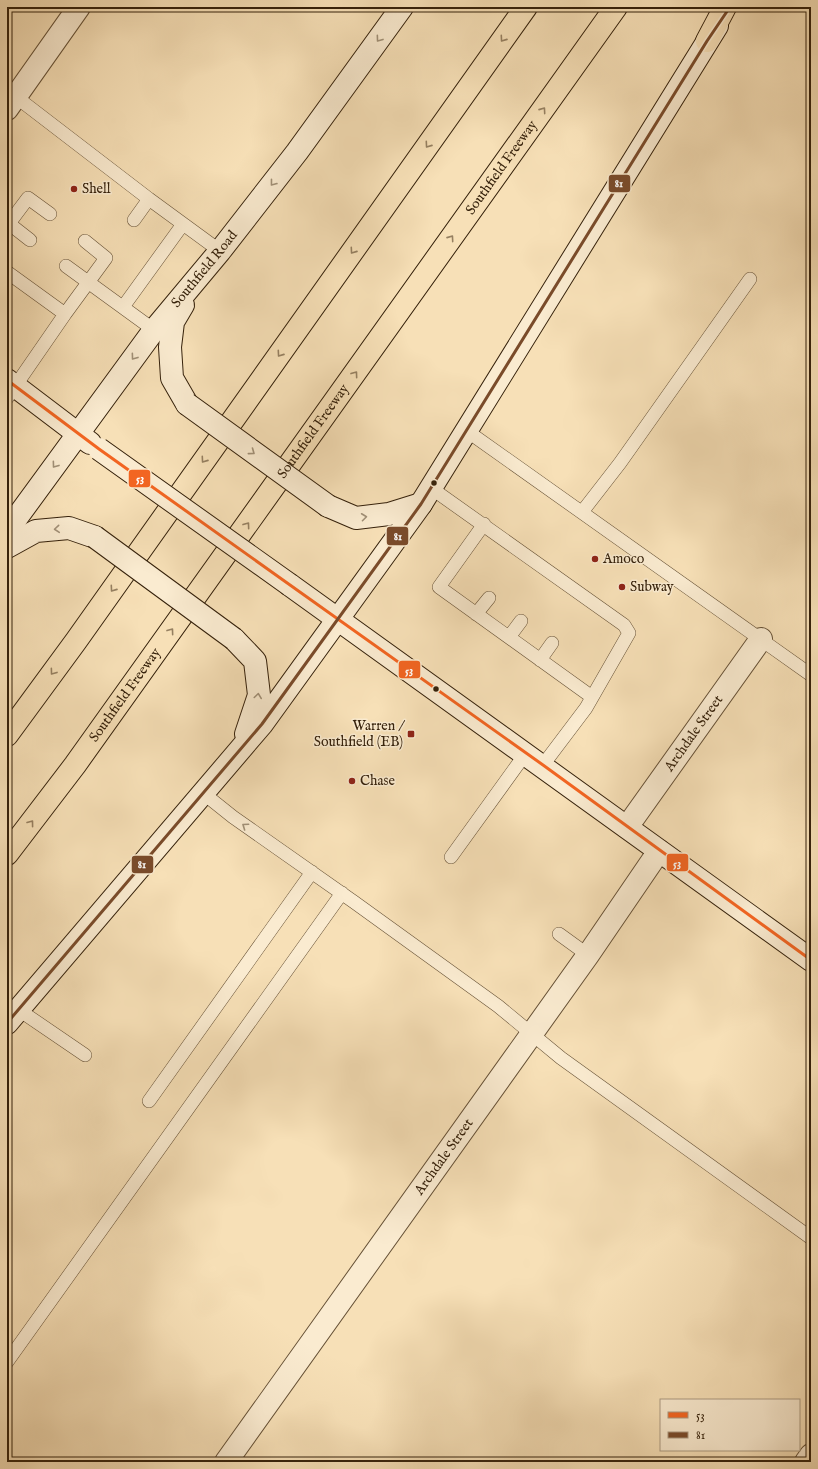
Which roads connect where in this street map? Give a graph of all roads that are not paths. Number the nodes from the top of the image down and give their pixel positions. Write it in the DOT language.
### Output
graph roads {
  1 [pos="79,7"];
  2 [pos="402,7"];
  3 [pos="526,7"];
  4 [pos="616,7"];
  5 [pos="726,7"];
  6 [pos="730,7"];
  7 [pos="707,41"];
  8 [pos="10,98"];
  9 [pos="149,200"];
  10 [pos="50,214"];
  11 [pos="134,220"];
  12 [pos="8,223"];
  13 [pos="183,224"];
  14 [pos="30,240"];
  15 [pos="85,241"];
  16 [pos="220,251"];
  17 [pos="66,266"];
  18 [pos="7,272"];
  19 [pos="202,273"];
  20 [pos="750,280"];
  21 [pos="88,282"];
  22 [pos="123,307"];
  23 [pos="65,314"];
  24 [pos="154,330"];
  25 [pos="10,388"];
  26 [pos="467,431"];
  27 [pos="78,434"];
  28 [pos="426,496"];
  29 [pos="582,512"];
  30 [pos="484,524"];
  31 [pos="9,525"];
  32 [pos="7,547"];
  33 [pos="489,598"];
  34 [pos="476,614"];
  35 [pos="338,619"];
  36 [pos="521,621"];
  37 [pos="509,637"];
  38 [pos="761,639"];
  39 [pos="552,643"];
  40 [pos="540,660"];
  41 [pos="811,675"];
  42 [pos="592,697"];
  43 [pos="7,734"];
  44 [pos="242,747"];
  45 [pos="534,759"];
  46 [pos="203,793"];
  47 [pos="627,827"];
  48 [pos="659,851"];
  49 [pos="7,854"];
  50 [pos="451,857"];
  51 [pos="312,872"];
  52 [pos="342,893"];
  53 [pos="559,934"];
  54 [pos="588,955"];
  55 [pos="811,960"];
  56 [pos="13,1016"];
  57 [pos="531,1034"];
  58 [pos="85,1056"];
  59 [pos="150,1101"];
  60 [pos="811,1238"];
  61 [pos="7,1362"];
  62 [pos="811,1455"];
  63 [pos="226,1462"];
  64 [pos="806,1462"];
  1 -- 8 [label="main road"];
  2 -- 16 [label="main road, Southfield Road, one-way"];
  3 -- 43 [label="highway, one-way"];
  49 -- 4 [label="highway, Southfield Freeway, one-way"];
  5 -- 7 [label="highway"];
  6 -- 7 [label="main road"];
  7 -- 26 [label="main road"];
  8 -- 9 [label="lane"];
  9 -- 11 [label="lane"];
  9 -- 13 [label="lane"];
  10 -- 12 [label="lane"];
  12 -- 14 [label="lane"];
  13 -- 16 [label="lane"];
  13 -- 22 [label="lane"];
  15 -- 21 [label="lane"];
  16 -- 19 [label="main road, Southfield Road"];
  17 -- 21 [label="lane"];
  18 -- 23 [label="lane"];
  19 -- 24 [label="main road, Southfield Road"];
  19 -- 28 [label="main road, one-way, bridge"];
  20 -- 29 [label="lane"];
  21 -- 22 [label="lane"];
  21 -- 23 [label="lane"];
  22 -- 24 [label="lane"];
  23 -- 25 [label="lane"];
  24 -- 27 [label="main road, Southfield Road, one-way"];
  25 -- 27 [label="main road"];
  26 -- 28 [label="main road"];
  26 -- 29 [label="lane"];
  27 -- 31 [label="main road, Southfield Road, one-way"];
  27 -- 35 [label="main road, bridge"];
  28 -- 30 [label="lane"];
  28 -- 35 [label="main road"];
  29 -- 38 [label="lane"];
  30 -- 34 [label="lane"];
  30 -- 42 [label="lane"];
  44 -- 32 [label="main road, one-way, bridge"];
  33 -- 34 [label="lane"];
  34 -- 37 [label="lane"];
  35 -- 44 [label="main road"];
  35 -- 45 [label="main road"];
  36 -- 37 [label="lane"];
  37 -- 40 [label="lane"];
  38 -- 41 [label="lane"];
  38 -- 47 [label="main road, Archdale Street"];
  39 -- 40 [label="lane"];
  40 -- 42 [label="lane"];
  42 -- 45 [label="lane"];
  44 -- 46 [label="main road"];
  45 -- 47 [label="main road"];
  45 -- 50 [label="lane"];
  51 -- 46 [label="lane, one-way"];
  46 -- 56 [label="main road"];
  47 -- 48 [label="main road"];
  48 -- 54 [label="main road, Archdale Street"];
  48 -- 55 [label="main road"];
  51 -- 52 [label="lane"];
  51 -- 59 [label="lane"];
  52 -- 57 [label="lane"];
  52 -- 61 [label="lane"];
  53 -- 54 [label="lane"];
  54 -- 57 [label="main road, Archdale Street"];
  56 -- 58 [label="lane"];
  57 -- 60 [label="lane"];
  57 -- 63 [label="main road, Archdale Street"];
  62 -- 64 [label="main road"];
}
